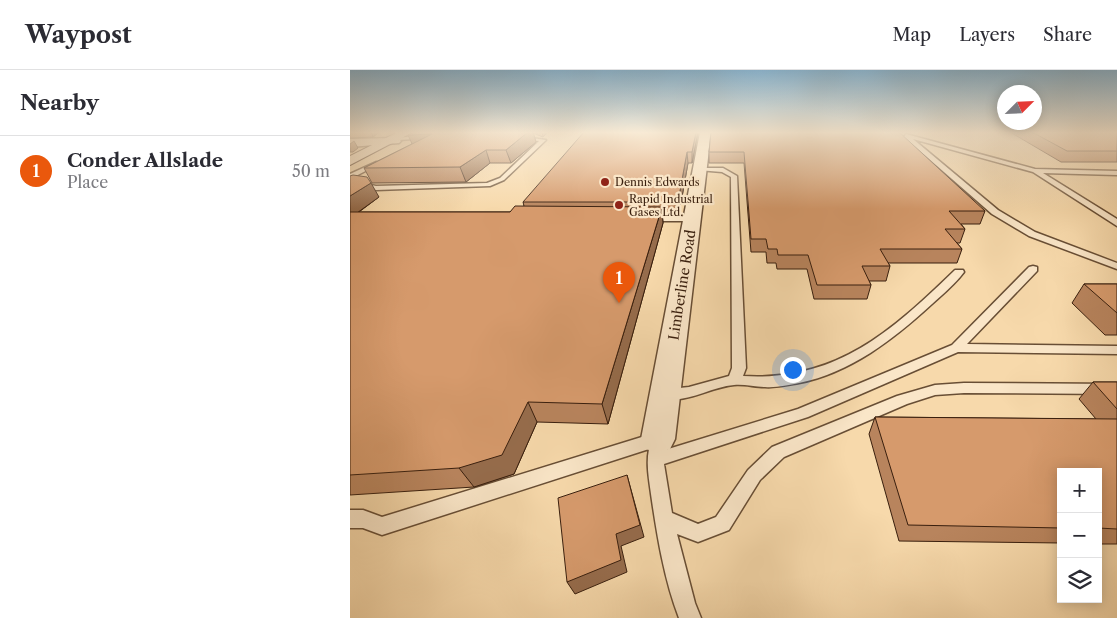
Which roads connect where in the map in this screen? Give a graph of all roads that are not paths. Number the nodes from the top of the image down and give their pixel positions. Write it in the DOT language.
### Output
graph roads {
  1 [pos="525,158"];
  2 [pos="702,158"];
  3 [pos="932,158"];
  4 [pos="987,158"];
  5 [pos="384,160"];
  6 [pos="700,169"];
  7 [pos="1035,171"];
  8 [pos="1117,173"];
  9 [pos="350,177"];
  10 [pos="350,183"];
  11 [pos="634,219"];
  12 [pos="692,219"];
  13 [pos="1117,223"];
  14 [pos="1117,266"];
  15 [pos="1033,269"];
  16 [pos="958,272"];
  17 [pos="956,348"];
  18 [pos="1117,350"];
  19 [pos="734,380"];
  20 [pos="1117,389"];
  21 [pos="665,394"];
  22 [pos="656,449"];
  23 [pos="350,519"];
  24 [pos="664,519"];
  25 [pos="690,618"];
  1 -- 10 [label="lane"];
  2 -- 6 [label="street, Limberline Road"];
  3 -- 14 [label="lane"];
  4 -- 7 [label="lane"];
  5 -- 9 [label="lane"];
  6 -- 12 [label="street, Limberline Road"];
  6 -- 19 [label="lane"];
  7 -- 8 [label="lane"];
  7 -- 13 [label="lane"];
  11 -- 12 [label="lane"];
  12 -- 21 [label="street, Limberline Road"];
  15 -- 17 [label="lane"];
  16 -- 19 [label="lane"];
  17 -- 18 [label="lane"];
  17 -- 22 [label="lane"];
  19 -- 21 [label="lane"];
  20 -- 24 [label="lane"];
  21 -- 22 [label="street, Limberline Road"];
  22 -- 23 [label="lane"];
  22 -- 24 [label="lane"];
  24 -- 25 [label="lane"];
}
